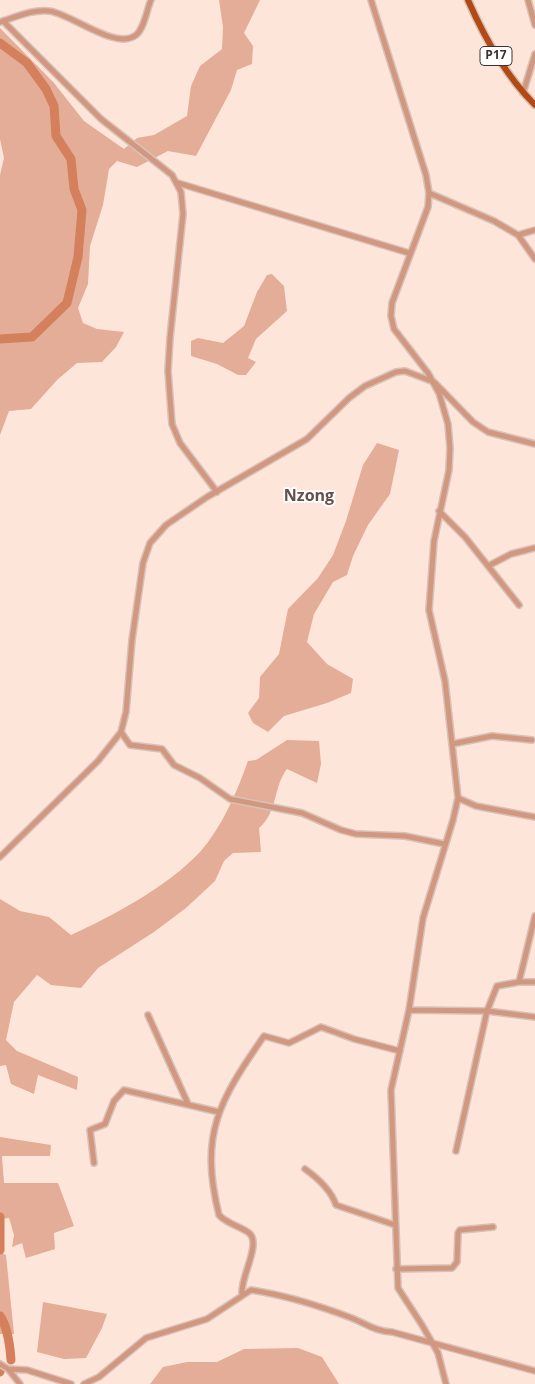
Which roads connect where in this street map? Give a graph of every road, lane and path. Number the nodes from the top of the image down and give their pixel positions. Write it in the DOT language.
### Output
graph roads {
  1 [pos="151,0"];
  2 [pos="372,0"];
  3 [pos="468,0"];
  4 [pos="528,0"];
  5 [pos="1,22"];
  6 [pos="535,25"];
  7 [pos="535,54"];
  8 [pos="534,64"];
  9 [pos="523,93"];
  10 [pos="535,105"];
  11 [pos="178,183"];
  12 [pos="429,193"];
  13 [pos="535,230"];
  14 [pos="518,235"];
  15 [pos="409,253"];
  16 [pos="535,259"];
  17 [pos="434,382"];
  18 [pos="535,444"];
  19 [pos="216,492"];
  20 [pos="439,511"];
  21 [pos="535,548"];
  22 [pos="488,566"];
  23 [pos="520,605"];
  24 [pos="121,732"];
  25 [pos="532,740"];
  26 [pos="452,744"];
  27 [pos="458,798"];
  28 [pos="535,817"];
  29 [pos="444,844"];
  30 [pos="0,857"];
  31 [pos="535,916"];
  32 [pos="519,982"];
  33 [pos="535,982"];
  34 [pos="409,1010"];
  35 [pos="487,1011"];
  36 [pos="148,1015"];
  37 [pos="535,1017"];
  38 [pos="400,1051"];
  39 [pos="188,1104"];
  40 [pos="219,1112"];
  41 [pos="456,1150"];
  42 [pos="94,1163"];
  43 [pos="305,1169"];
  44 [pos="394,1225"];
  45 [pos="493,1227"];
  46 [pos="396,1269"];
  47 [pos="242,1294"];
  48 [pos="433,1344"];
  49 [pos="0,1364"];
  50 [pos="8,1369"];
  51 [pos="535,1371"];
  52 [pos="20,1384"];
  53 [pos="71,1384"];
  54 [pos="84,1384"];
  55 [pos="446,1384"];
  1 -- 5 [label="street"];
  2 -- 12 [label="street"];
  3 -- 9 [label="main road, P17"];
  4 -- 6 [label="street"];
  5 -- 11 [label="street"];
  7 -- 8 [label="street"];
  8 -- 9 [label="street"];
  9 -- 10 [label="main road, P17"];
  11 -- 15 [label="street"];
  11 -- 19 [label="street"];
  12 -- 14 [label="street"];
  12 -- 15 [label="street"];
  13 -- 14 [label="street"];
  14 -- 16 [label="street"];
  15 -- 17 [label="street"];
  17 -- 18 [label="street"];
  17 -- 19 [label="street"];
  17 -- 20 [label="street"];
  19 -- 24 [label="street"];
  20 -- 22 [label="street"];
  20 -- 26 [label="street"];
  21 -- 22 [label="street"];
  22 -- 23 [label="street"];
  24 -- 29 [label="street"];
  24 -- 30 [label="street"];
  25 -- 26 [label="street"];
  26 -- 27 [label="street"];
  27 -- 28 [label="street"];
  27 -- 29 [label="street"];
  29 -- 34 [label="street"];
  31 -- 32 [label="street"];
  32 -- 33 [label="street"];
  32 -- 35 [label="street"];
  34 -- 35 [label="street"];
  34 -- 38 [label="street"];
  35 -- 37 [label="street"];
  35 -- 41 [label="street"];
  36 -- 39 [label="street"];
  38 -- 40 [label="street"];
  38 -- 44 [label="street"];
  39 -- 40 [label="street"];
  39 -- 42 [label="street"];
  40 -- 47 [label="street"];
  43 -- 44 [label="street"];
  44 -- 46 [label="street"];
  45 -- 46 [label="street"];
  46 -- 48 [label="street"];
  47 -- 48 [label="street"];
  47 -- 54 [label="street"];
  48 -- 51 [label="street"];
  48 -- 55 [label="street"];
  49 -- 50 [label="street"];
  50 -- 52 [label="street"];
  50 -- 53 [label="street"];
}
